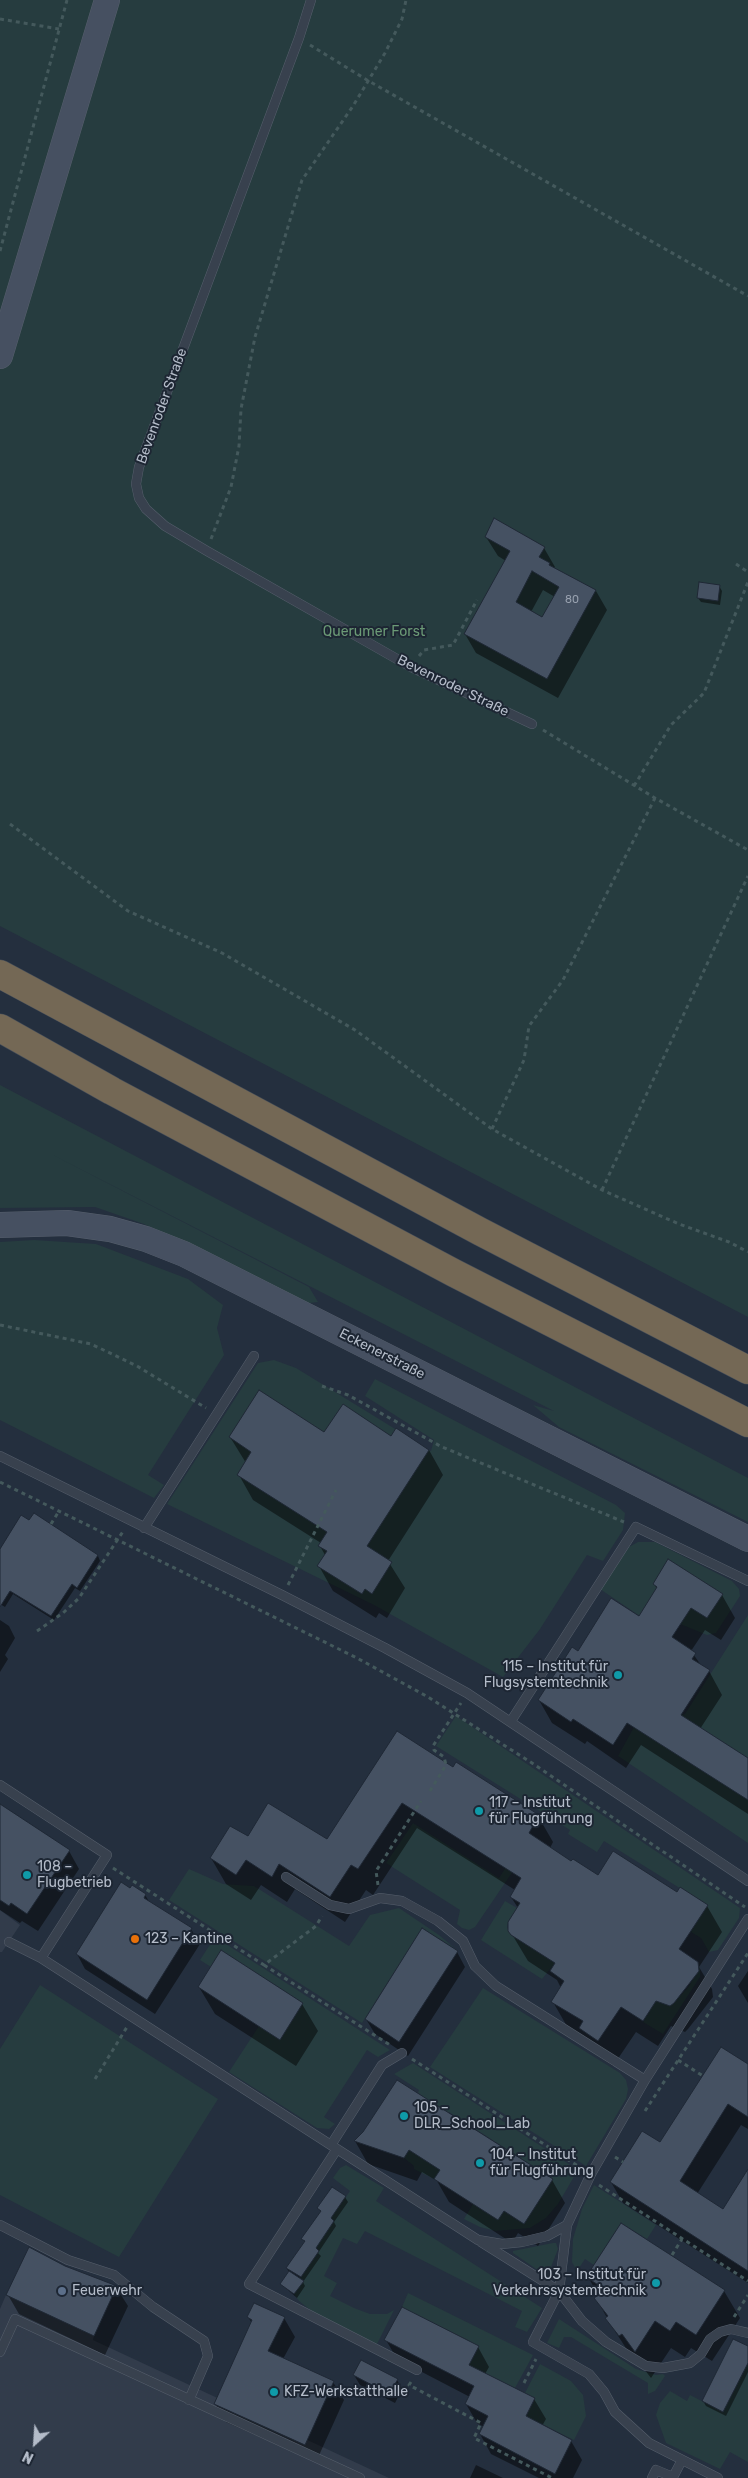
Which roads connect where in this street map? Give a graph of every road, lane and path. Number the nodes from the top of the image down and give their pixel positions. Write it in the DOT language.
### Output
graph roads {
  1 [pos="67,0"];
  2 [pos="107,0"];
  3 [pos="311,0"];
  4 [pos="406,0"];
  5 [pos="0,19"];
  6 [pos="59,29"];
  7 [pos="299,38"];
  8 [pos="366,80"];
  9 [pos="0,251"];
  10 [pos="748,296"];
  11 [pos="0,356"];
  12 [pos="207,552"];
  13 [pos="736,564"];
  14 [pos="748,572"];
  15 [pos="748,582"];
  16 [pos="478,600"];
  17 [pos="411,667"];
  18 [pos="532,724"];
  19 [pos="634,786"];
  20 [pos="655,798"];
  21 [pos="10,824"];
  22 [pos="748,850"];
  23 [pos="748,876"];
  24 [pos="0,974"];
  25 [pos="0,1028"];
  26 [pos="492,1129"];
  27 [pos="602,1190"];
  28 [pos="0,1225"];
  29 [pos="748,1252"];
  30 [pos="0,1325"];
  31 [pos="670,1330"];
  32 [pos="748,1353"];
  33 [pos="254,1356"];
  34 [pos="748,1370"];
  35 [pos="322,1386"];
  36 [pos="217,1415"];
  37 [pos="748,1423"];
  38 [pos="0,1456"];
  39 [pos="0,1482"];
  40 [pos="336,1490"];
  41 [pos="59,1511"];
  42 [pos="129,1521"];
  43 [pos="51,1524"];
  44 [pos="636,1526"];
  45 [pos="144,1528"];
  46 [pos="117,1540"];
  47 [pos="748,1540"];
  48 [pos="748,1581"];
  49 [pos="282,1595"];
  50 [pos="273,1616"];
  51 [pos="37,1630"];
  52 [pos="467,1693"];
  53 [pos="454,1713"];
  54 [pos="511,1721"];
  55 [pos="0,1785"];
  56 [pos="430,1791"];
  57 [pos="421,1801"];
  58 [pos="103,1861"];
  59 [pos="286,1877"];
  60 [pos="748,1881"];
  61 [pos="380,1898"];
  62 [pos="330,1905"];
  63 [pos="748,1909"];
  64 [pos="748,1919"];
  65 [pos="9,1942"];
  66 [pos="748,1953"];
  67 [pos="41,1958"];
  68 [pos="264,1965"];
  69 [pos="132,2018"];
  70 [pos="402,2053"];
  71 [pos="678,2060"];
  72 [pos="703,2076"];
  73 [pos="95,2079"];
  74 [pos="645,2080"];
  75 [pos="643,2114"];
  76 [pos="334,2147"];
  77 [pos="619,2150"];
  78 [pos="615,2156"];
  79 [pos="623,2162"];
  80 [pos="591,2174"];
  81 [pos="600,2180"];
  82 [pos="0,2225"];
  83 [pos="567,2225"];
  84 [pos="682,2239"];
  85 [pos="478,2240"];
  86 [pos="672,2255"];
  87 [pos="748,2281"];
  88 [pos="560,2291"];
  89 [pos="748,2295"];
  90 [pos="731,2329"];
  91 [pos="748,2333"];
  92 [pos="542,2347"];
  93 [pos="0,2352"];
  94 [pos="417,2370"];
  95 [pos="524,2383"];
  96 [pos="189,2400"];
  97 [pos="682,2460"];
  98 [pos="360,2478"];
  99 [pos="552,2478"];
  100 [pos="652,2478"];
  101 [pos="718,2478"];
  1 -- 6 [label="path"];
  2 -- 11 [label="main road"];
  3 -- 7 [label="lane, Bevenroder Straße"];
  4 -- 8 [label="path"];
  5 -- 6 [label="path"];
  6 -- 9 [label="path"];
  7 -- 8 [label="path"];
  7 -- 12 [label="lane, Bevenroder Straße"];
  8 -- 10 [label="path"];
  8 -- 12 [label="path"];
  12 -- 17 [label="lane, Bevenroder Straße"];
  13 -- 14 [label="path"];
  15 -- 19 [label="path"];
  16 -- 17 [label="path"];
  17 -- 18 [label="lane, Bevenroder Straße"];
  18 -- 19 [label="path"];
  19 -- 20 [label="path"];
  20 -- 22 [label="path"];
  20 -- 26 [label="path"];
  21 -- 26 [label="path"];
  23 -- 27 [label="path"];
  24 -- 31 [label="highway"];
  25 -- 37 [label="highway"];
  26 -- 27 [label="path"];
  27 -- 29 [label="path"];
  28 -- 47 [label="main road, Eckenerstraße"];
  30 -- 36 [label="path"];
  31 -- 32 [label="highway"];
  31 -- 34 [label="highway"];
  33 -- 36 [label="lane"];
  35 -- 44 [label="path"];
  36 -- 45 [label="lane"];
  38 -- 42 [label="lane"];
  39 -- 41 [label="path"];
  40 -- 49 [label="path"];
  41 -- 43 [label="path"];
  41 -- 46 [label="path"];
  42 -- 45 [label="lane"];
  42 -- 46 [label="path"];
  44 -- 48 [label="lane"];
  44 -- 54 [label="lane"];
  45 -- 49 [label="lane"];
  46 -- 50 [label="path"];
  46 -- 51 [label="path"];
  49 -- 50 [label="path"];
  49 -- 52 [label="lane"];
  50 -- 53 [label="path"];
  52 -- 53 [label="path"];
  52 -- 54 [label="lane"];
  53 -- 56 [label="path"];
  53 -- 63 [label="path"];
  54 -- 60 [label="lane"];
  55 -- 58 [label="lane"];
  57 -- 61 [label="path"];
  58 -- 67 [label="lane"];
  58 -- 68 [label="path"];
  59 -- 62 [label="lane"];
  61 -- 62 [label="lane"];
  61 -- 74 [label="lane"];
  62 -- 68 [label="path"];
  64 -- 74 [label="lane"];
  65 -- 67 [label="lane"];
  66 -- 71 [label="path"];
  67 -- 69 [label="lane"];
  68 -- 70 [label="path"];
  69 -- 73 [label="path"];
  69 -- 76 [label="lane"];
  70 -- 76 [label="lane"];
  70 -- 80 [label="path"];
  71 -- 72 [label="path"];
  71 -- 75 [label="path"];
  74 -- 80 [label="lane"];
  76 -- 85 [label="lane"];
  76 -- 94 [label="lane"];
  77 -- 78 [label="path"];
  78 -- 79 [label="path"];
  78 -- 81 [label="path"];
  80 -- 81 [label="path"];
  80 -- 83 [label="lane"];
  81 -- 84 [label="path"];
  82 -- 96 [label="lane"];
  83 -- 85 [label="lane"];
  83 -- 88 [label="lane"];
  84 -- 86 [label="path"];
  84 -- 87 [label="path"];
  85 -- 88 [label="lane"];
  88 -- 90 [label="lane"];
  88 -- 92 [label="lane"];
  89 -- 90 [label="path"];
  90 -- 91 [label="lane"];
  92 -- 95 [label="path"];
  92 -- 97 [label="lane"];
  93 -- 96 [label="lane"];
  94 -- 99 [label="path"];
  96 -- 98 [label="lane"];
  97 -- 100 [label="lane"];
  97 -- 101 [label="lane"];
}
